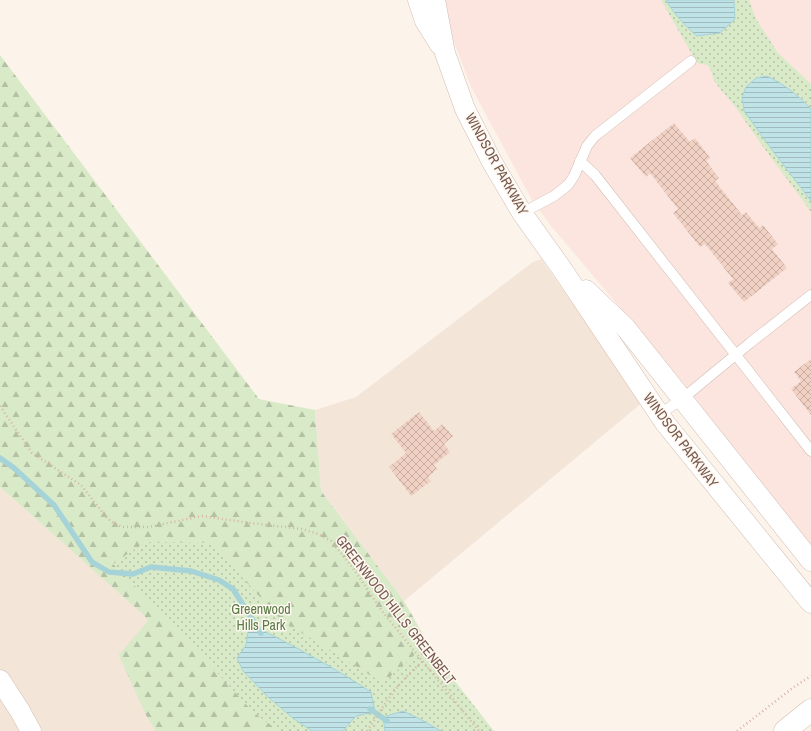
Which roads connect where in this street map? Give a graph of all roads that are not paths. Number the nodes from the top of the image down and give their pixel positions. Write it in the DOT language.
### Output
graph roads {
  1 [pos="418,0"];
  2 [pos="435,0"];
  3 [pos="445,53"];
  4 [pos="691,60"];
  5 [pos="580,161"];
  6 [pos="522,213"];
  7 [pos="562,269"];
  8 [pos="811,295"];
  9 [pos="736,355"];
  10 [pos="682,399"];
  11 [pos="660,414"];
  12 [pos="811,451"];
  13 [pos="811,561"];
  14 [pos="811,603"];
  15 [pos="0,680"];
  16 [pos="811,710"];
  17 [pos="31,731"];
  18 [pos="785,731"];
  1 -- 3 [label="street, WINDSOR PARKWAY"];
  2 -- 3 [label="street, WINDSOR PARKWAY"];
  3 -- 6 [label="street, WINDSOR PARKWAY"];
  4 -- 5 [label="lane"];
  5 -- 6 [label="lane"];
  5 -- 9 [label="lane"];
  6 -- 7 [label="street, WINDSOR PARKWAY"];
  7 -- 10 [label="street, WINDSOR PARKWAY"];
  7 -- 11 [label="street, WINDSOR PARKWAY"];
  8 -- 9 [label="lane"];
  9 -- 10 [label="lane"];
  9 -- 12 [label="lane"];
  10 -- 11 [label="lane"];
  10 -- 13 [label="street, WINDSOR PARKWAY"];
  11 -- 14 [label="street, WINDSOR PARKWAY"];
  15 -- 17 [label="street"];
  16 -- 18 [label="main road"];
}
